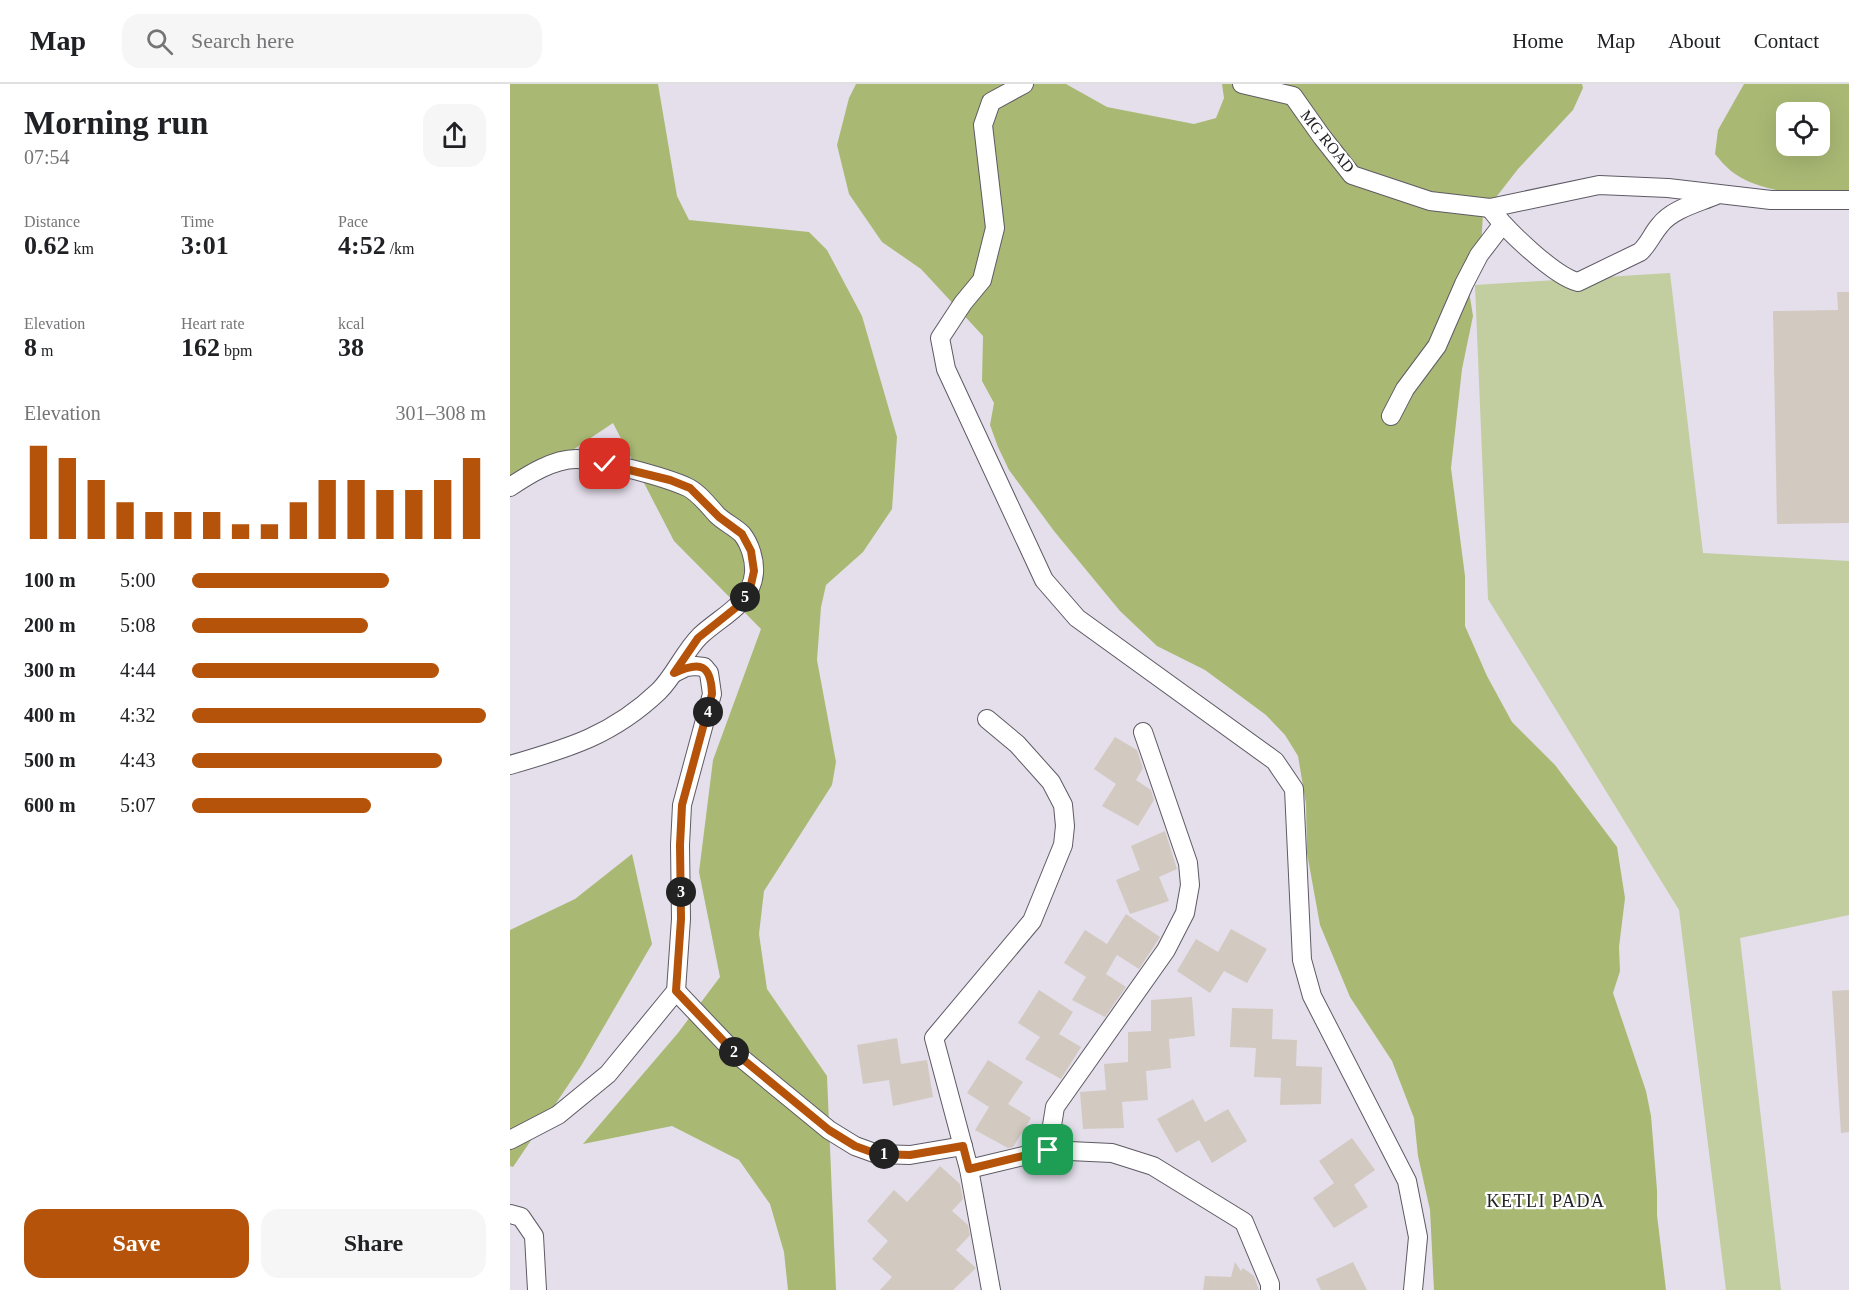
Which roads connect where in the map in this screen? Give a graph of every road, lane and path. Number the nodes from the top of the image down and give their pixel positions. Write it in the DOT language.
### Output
graph roads {
  1 [pos="1024,84"];
  2 [pos="1242,84"];
  3 [pos="1719,194"];
  4 [pos="1849,200"];
  5 [pos="1490,208"];
  6 [pos="1502,225"];
  7 [pos="1391,416"];
  8 [pos="510,487"];
  9 [pos="674,673"];
  10 [pos="987,719"];
  11 [pos="1143,732"];
  12 [pos="510,765"];
  13 [pos="676,991"];
  14 [pos="510,1140"];
  15 [pos="963,1146"];
  16 [pos="1048,1150"];
  17 [pos="969,1169"];
  18 [pos="510,1214"];
  19 [pos="537,1290"];
  20 [pos="991,1290"];
  21 [pos="1270,1290"];
  22 [pos="1413,1290"];
  1 -- 22 [label="street"];
  2 -- 5 [label="street, MG ROAD"];
  3 -- 4 [label="street, MG ROAD"];
  3 -- 5 [label="street, MG ROAD"];
  3 -- 6 [label="street"];
  5 -- 6 [label="street"];
  6 -- 7 [label="street"];
  8 -- 9 [label="street"];
  9 -- 12 [label="street"];
  9 -- 13 [label="street"];
  10 -- 15 [label="street"];
  11 -- 16 [label="street"];
  13 -- 14 [label="street"];
  13 -- 15 [label="street"];
  15 -- 17 [label="street"];
  16 -- 17 [label="street"];
  16 -- 21 [label="street"];
  17 -- 20 [label="street"];
  18 -- 19 [label="street"];
}
